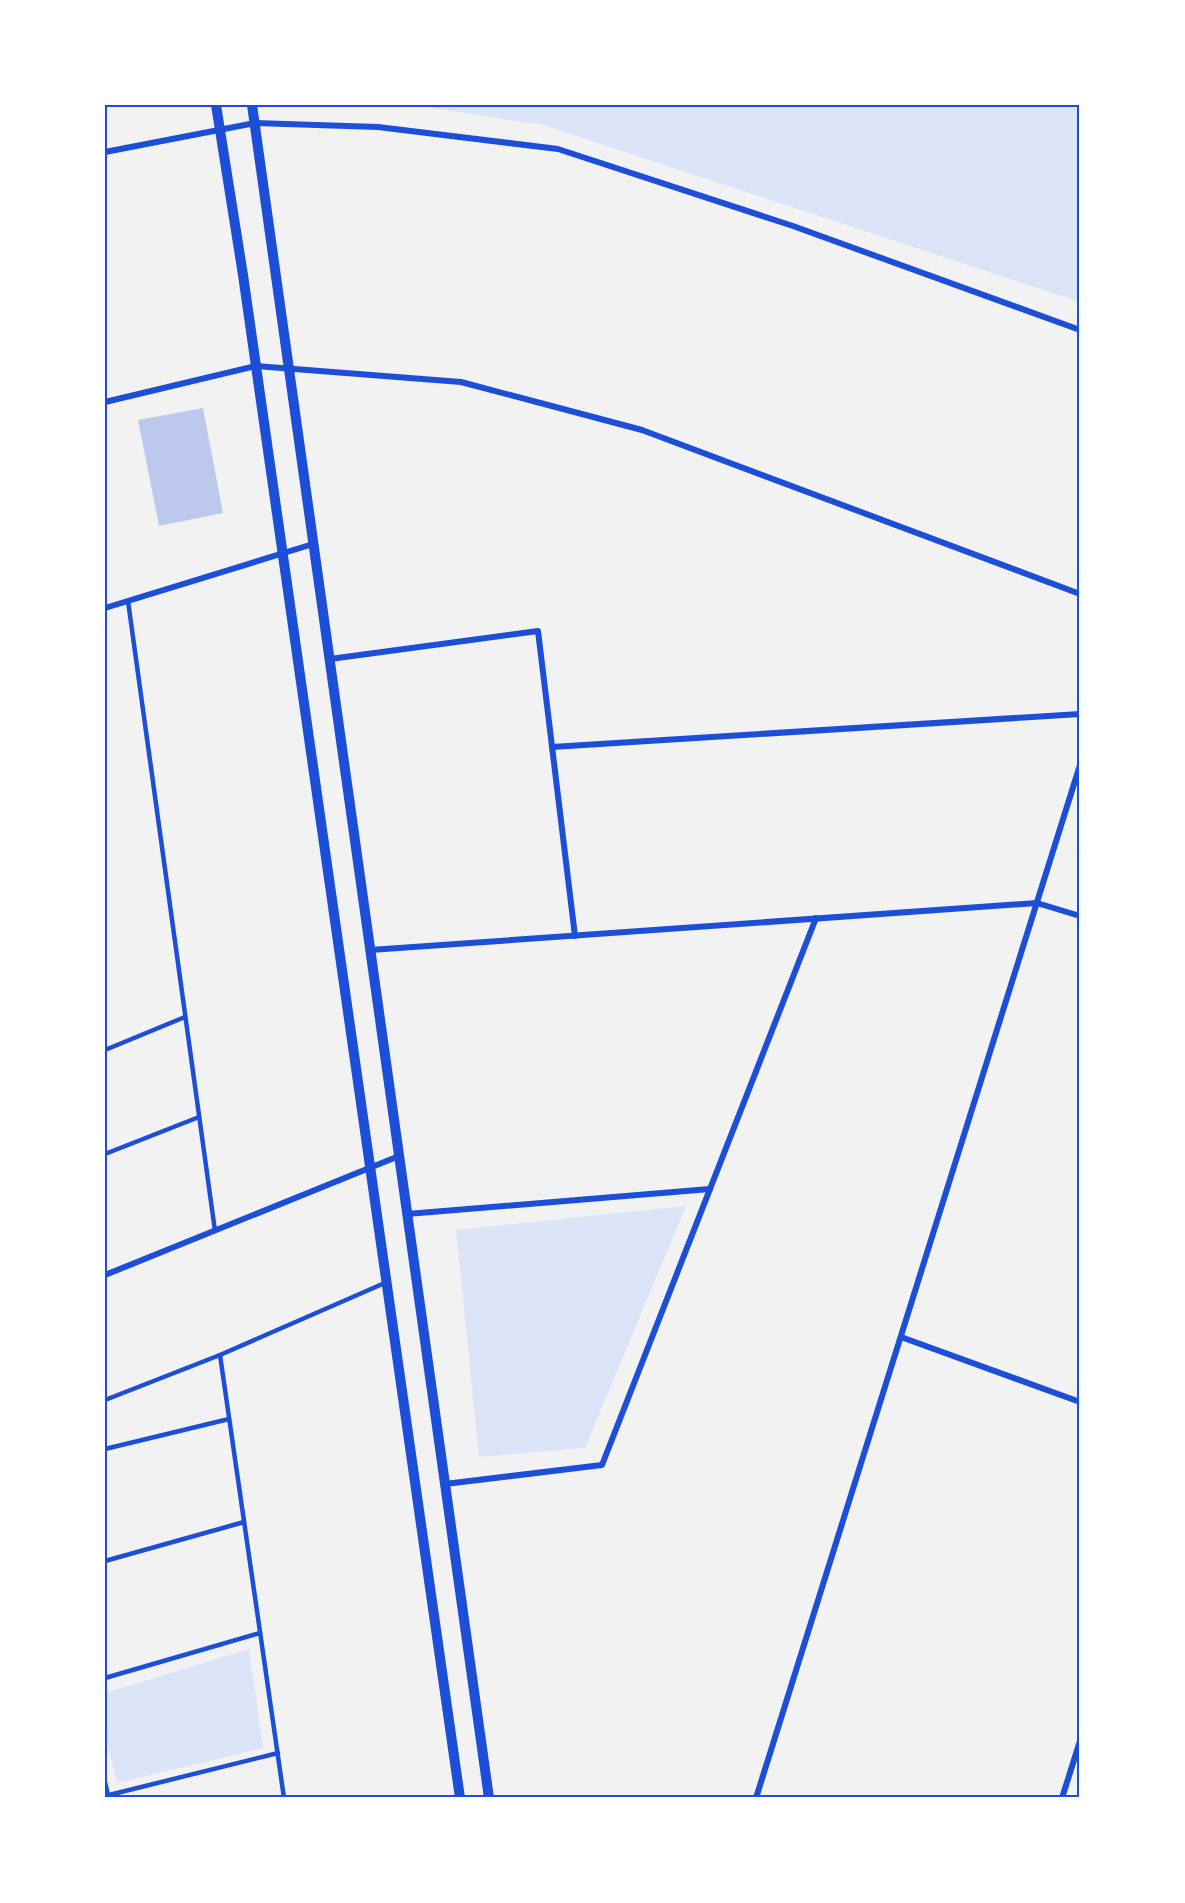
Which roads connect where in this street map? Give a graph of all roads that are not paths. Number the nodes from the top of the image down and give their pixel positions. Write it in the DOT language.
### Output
graph roads {
  1 [pos="216,105"];
  2 [pos="252,105"];
  3 [pos="255,123"];
  4 [pos="220,129"];
  5 [pos="105,152"];
  6 [pos="1080,330"];
  7 [pos="256,366"];
  8 [pos="289,370"];
  9 [pos="105,402"];
  10 [pos="314,544"];
  11 [pos="283,553"];
  12 [pos="1080,594"];
  13 [pos="128,601"];
  14 [pos="105,608"];
  15 [pos="330,659"];
  16 [pos="1080,714"];
  17 [pos="552,747"];
  18 [pos="1080,765"];
  19 [pos="1037,903"];
  20 [pos="1080,916"];
  21 [pos="816,918"];
  22 [pos="575,936"];
  23 [pos="370,950"];
  24 [pos="185,1017"];
  25 [pos="105,1050"];
  26 [pos="199,1117"];
  27 [pos="105,1154"];
  28 [pos="399,1156"];
  29 [pos="371,1166"];
  30 [pos="710,1189"];
  31 [pos="407,1214"];
  32 [pos="214,1231"];
  33 [pos="105,1275"];
  34 [pos="387,1282"];
  35 [pos="901,1337"];
  36 [pos="220,1355"];
  37 [pos="105,1400"];
  38 [pos="1080,1402"];
  39 [pos="229,1419"];
  40 [pos="105,1449"];
  41 [pos="445,1484"];
  42 [pos="244,1522"];
  43 [pos="105,1562"];
  44 [pos="260,1633"];
  45 [pos="105,1678"];
  46 [pos="1080,1741"];
  47 [pos="278,1753"];
  48 [pos="105,1782"];
  49 [pos="107,1795"];
  50 [pos="285,1798"];
  51 [pos="460,1798"];
  52 [pos="489,1798"];
  53 [pos="756,1798"];
  54 [pos="1062,1798"];
  1 -- 4 [label="street"];
  2 -- 3 [label="street"];
  3 -- 4 [label="street"];
  3 -- 6 [label="street"];
  3 -- 8 [label="street"];
  4 -- 5 [label="street"];
  4 -- 7 [label="street"];
  7 -- 8 [label="street"];
  7 -- 9 [label="street"];
  7 -- 11 [label="street"];
  8 -- 10 [label="street"];
  8 -- 12 [label="street"];
  10 -- 11 [label="street"];
  10 -- 15 [label="street"];
  11 -- 13 [label="street"];
  11 -- 29 [label="street"];
  13 -- 14 [label="street"];
  13 -- 24 [label="lane"];
  15 -- 17 [label="street"];
  15 -- 23 [label="street"];
  16 -- 17 [label="street"];
  17 -- 22 [label="street"];
  18 -- 19 [label="street"];
  19 -- 20 [label="street"];
  19 -- 21 [label="street"];
  19 -- 35 [label="street"];
  21 -- 22 [label="street"];
  21 -- 30 [label="street"];
  22 -- 23 [label="street"];
  23 -- 28 [label="street"];
  24 -- 25 [label="lane"];
  24 -- 26 [label="lane"];
  26 -- 27 [label="lane"];
  26 -- 32 [label="lane"];
  28 -- 29 [label="street"];
  28 -- 31 [label="street"];
  29 -- 32 [label="street"];
  29 -- 34 [label="street"];
  30 -- 31 [label="street"];
  30 -- 41 [label="street"];
  31 -- 41 [label="street"];
  32 -- 33 [label="street"];
  34 -- 36 [label="lane"];
  34 -- 51 [label="street"];
  35 -- 38 [label="street"];
  35 -- 53 [label="street"];
  36 -- 37 [label="lane"];
  36 -- 39 [label="lane"];
  39 -- 40 [label="lane"];
  39 -- 42 [label="lane"];
  41 -- 52 [label="street"];
  42 -- 43 [label="lane"];
  42 -- 44 [label="lane"];
  44 -- 45 [label="lane"];
  44 -- 47 [label="lane"];
  46 -- 54 [label="street"];
  47 -- 49 [label="lane"];
  47 -- 50 [label="lane"];
  48 -- 49 [label="lane"];
}
